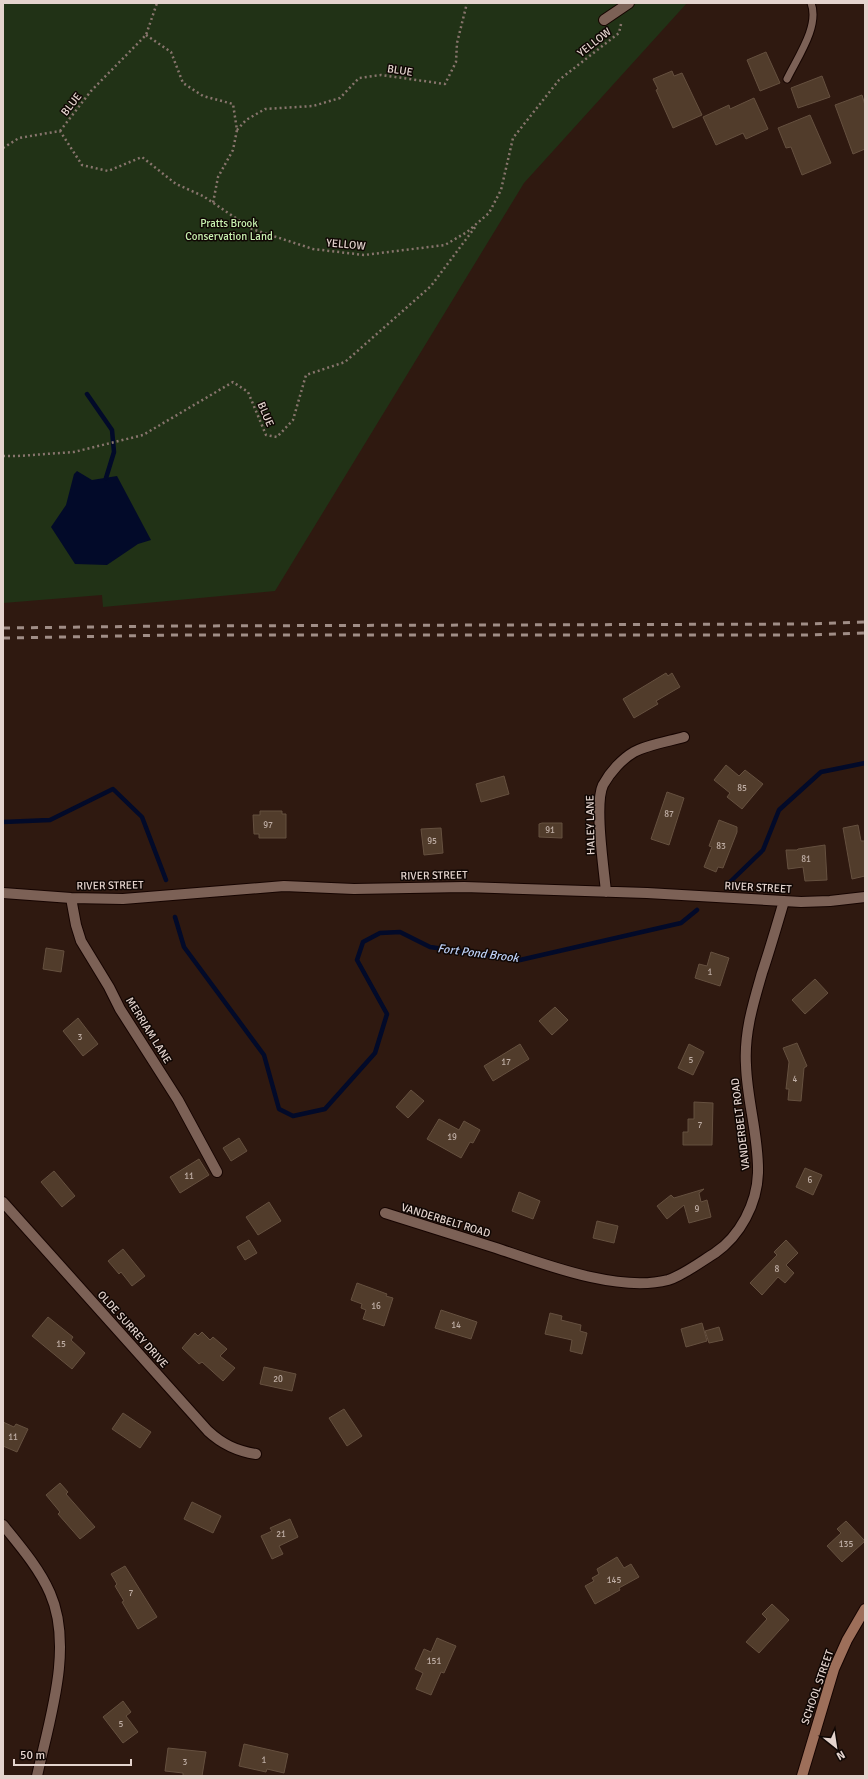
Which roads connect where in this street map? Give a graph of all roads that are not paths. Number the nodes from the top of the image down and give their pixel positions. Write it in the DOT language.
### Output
graph roads {
  1 [pos="811,3"];
  2 [pos="628,4"];
  3 [pos="604,20"];
  4 [pos="787,79"];
  5 [pos="684,737"];
  6 [pos="606,892"];
  7 [pos="3,893"];
  8 [pos="865,897"];
  9 [pos="71,898"];
  10 [pos="784,901"];
  11 [pos="216,1172"];
  12 [pos="3,1202"];
  13 [pos="385,1214"];
  14 [pos="256,1454"];
  15 [pos="3,1525"];
  16 [pos="865,1609"];
  17 [pos="37,1776"];
  18 [pos="802,1776"];
  1 -- 4 [label="lane"];
  2 -- 3 [label="street"];
  5 -- 6 [label="street, HALEY LANE"];
  6 -- 9 [label="street, RIVER STREET"];
  6 -- 10 [label="street, RIVER STREET"];
  7 -- 9 [label="street, RIVER STREET"];
  8 -- 10 [label="street, RIVER STREET"];
  9 -- 11 [label="street, MERRIAM LANE"];
  10 -- 13 [label="street, VANDERBELT ROAD"];
  12 -- 14 [label="street, OLDE SURREY DRIVE"];
  15 -- 17 [label="street"];
  16 -- 18 [label="street, SCHOOL STREET"];
}
